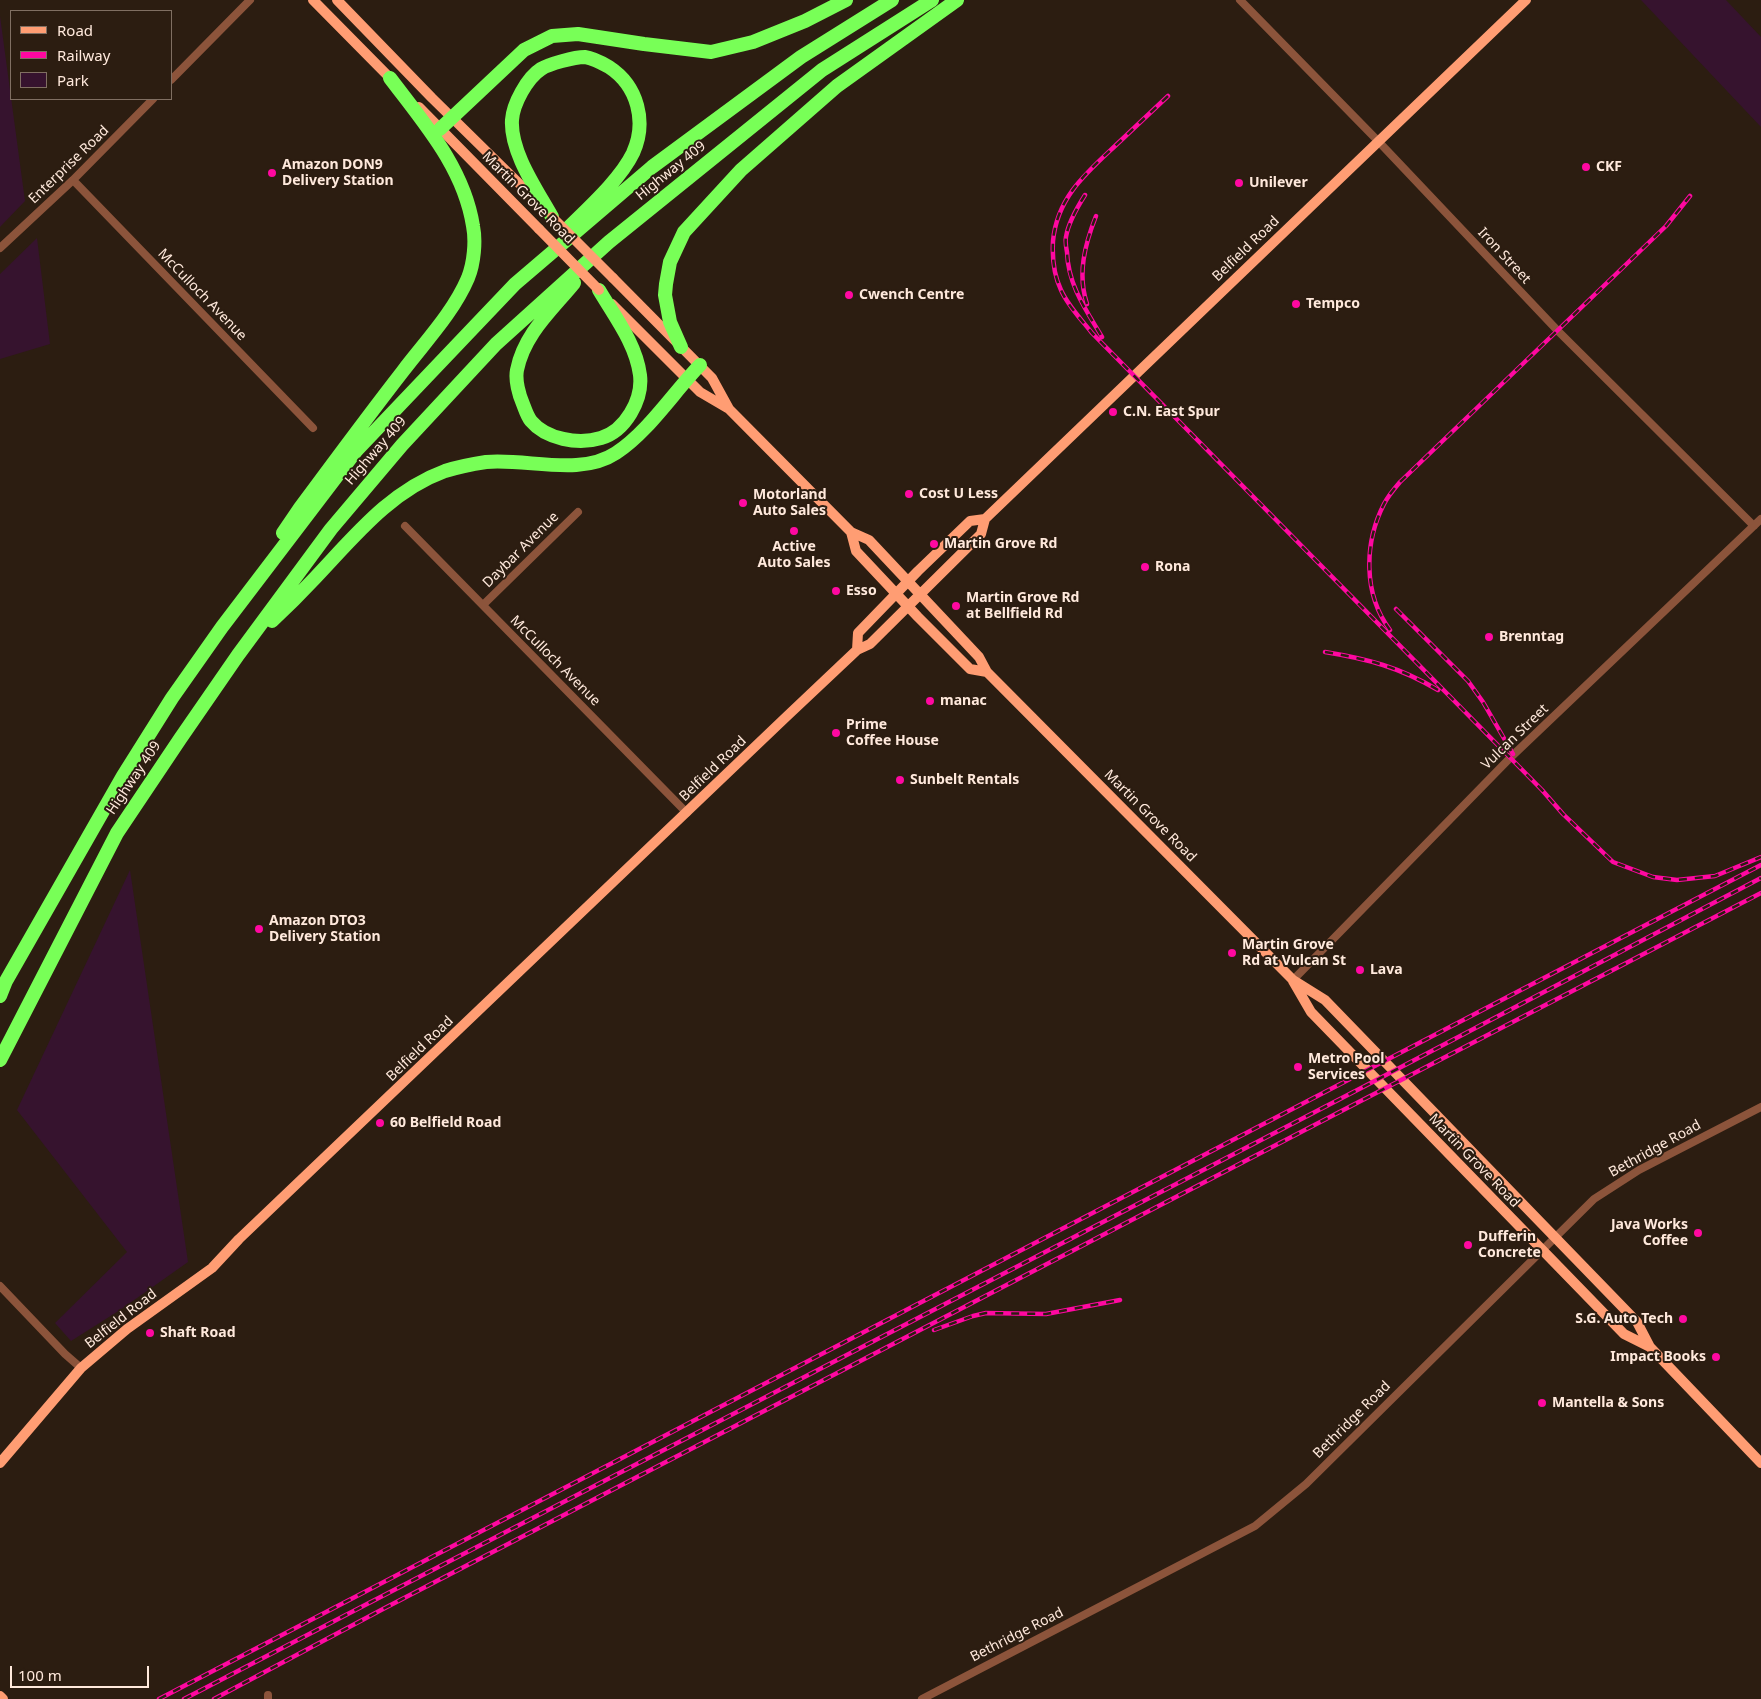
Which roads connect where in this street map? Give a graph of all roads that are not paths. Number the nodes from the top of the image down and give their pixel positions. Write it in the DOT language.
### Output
graph roads {
  1 [pos="250,0"];
  2 [pos="313,0"];
  3 [pos="337,0"];
  4 [pos="846,0"];
  5 [pos="892,0"];
  6 [pos="932,0"];
  7 [pos="957,0"];
  8 [pos="1240,0"];
  9 [pos="1526,0"];
  10 [pos="390,78"];
  11 [pos="172,79"];
  12 [pos="152,100"];
  13 [pos="452,118"];
  14 [pos="440,129"];
  15 [pos="1378,141"];
  16 [pos="73,180"];
  17 [pos="552,217"];
  18 [pos="609,242"];
  19 [pos="0,248"];
  20 [pos="515,284"];
  21 [pos="600,290"];
  22 [pos="681,347"];
  23 [pos="700,365"];
  24 [pos="687,379"];
  25 [pos="729,409"];
  26 [pos="313,428"];
  27 [pos="578,512"];
  28 [pos="985,519"];
  29 [pos="1761,519"];
  30 [pos="405,526"];
  31 [pos="1754,526"];
  32 [pos="850,532"];
  33 [pos="908,581"];
  34 [pos="896,594"];
  35 [pos="920,594"];
  36 [pos="483,605"];
  37 [pos="908,607"];
  38 [pos="222,627"];
  39 [pos="857,650"];
  40 [pos="238,656"];
  41 [pos="987,672"];
  42 [pos="687,813"];
  43 [pos="1293,980"];
  44 [pos="0,996"];
  45 [pos="0,1060"];
  46 [pos="1761,1106"];
  47 [pos="1555,1239"];
  48 [pos="1542,1251"];
  49 [pos="0,1286"];
  50 [pos="1650,1348"];
  51 [pos="81,1368"];
  52 [pos="0,1463"];
  53 [pos="1761,1463"];
  54 [pos="0,1696"];
  55 [pos="3,1699"];
  56 [pos="922,1699"];
  1 -- 11 [label="street"];
  2 -- 10 [label="main road, Martin Grove Road"];
  3 -- 13 [label="main road, Martin Grove Road"];
  4 -- 13 [label="highway"];
  5 -- 20 [label="highway, Highway 409"];
  6 -- 18 [label="highway, Highway 409"];
  7 -- 22 [label="highway"];
  8 -- 15 [label="street, Iron Street"];
  9 -- 15 [label="main road, Belfield Road"];
  10 -- 14 [label="main road, Martin Grove Road"];
  10 -- 38 [label="highway"];
  12 -- 16 [label="street, Enterprise Road"];
  13 -- 14 [label="highway"];
  13 -- 17 [label="main road, Martin Grove Road"];
  14 -- 21 [label="main road, Martin Grove Road, bridge"];
  15 -- 28 [label="main road, Belfield Road"];
  15 -- 31 [label="street, Iron Street"];
  16 -- 19 [label="street, Enterprise Road"];
  16 -- 26 [label="street, McCulloch Avenue"];
  17 -- 20 [label="highway"];
  17 -- 22 [label="main road, Martin Grove Road, bridge"];
  18 -- 21 [label="highway"];
  18 -- 40 [label="highway, Highway 409"];
  20 -- 38 [label="highway, Highway 409"];
  21 -- 24 [label="main road, Martin Grove Road"];
  22 -- 23 [label="main road, Martin Grove Road"];
  23 -- 24 [label="highway"];
  23 -- 25 [label="main road, Martin Grove Road"];
  24 -- 25 [label="main road, Martin Grove Road"];
  24 -- 40 [label="highway"];
  25 -- 32 [label="main road, Martin Grove Road"];
  27 -- 36 [label="street, Daybar Avenue"];
  28 -- 33 [label="main road, Belfield Road"];
  28 -- 35 [label="main road, Belfield Road"];
  29 -- 31 [label="street, Vulcan Street"];
  30 -- 36 [label="street, McCulloch Avenue"];
  31 -- 43 [label="street, Vulcan Street"];
  32 -- 33 [label="main road, Martin Grove Road"];
  32 -- 34 [label="main road, Martin Grove Road"];
  33 -- 34 [label="main road, Belfield Road"];
  33 -- 35 [label="main road, Martin Grove Road"];
  34 -- 37 [label="main road, Martin Grove Road"];
  34 -- 39 [label="main road, Belfield Road"];
  35 -- 37 [label="main road, Belfield Road"];
  35 -- 41 [label="main road, Martin Grove Road"];
  36 -- 42 [label="street, McCulloch Avenue"];
  37 -- 39 [label="main road, Belfield Road"];
  37 -- 41 [label="main road, Martin Grove Road"];
  38 -- 44 [label="highway, Highway 409"];
  39 -- 42 [label="main road, Belfield Road"];
  40 -- 45 [label="highway, Highway 409"];
  41 -- 43 [label="main road, Martin Grove Road"];
  42 -- 51 [label="main road, Belfield Road"];
  43 -- 47 [label="main road, Martin Grove Road"];
  43 -- 48 [label="main road, Martin Grove Road"];
  46 -- 47 [label="street, Bethridge Road"];
  47 -- 48 [label="street, Bethridge Road"];
  47 -- 50 [label="main road, Martin Grove Road"];
  48 -- 50 [label="main road, Martin Grove Road"];
  48 -- 56 [label="street, Bethridge Road"];
  49 -- 51 [label="street"];
  50 -- 53 [label="main road, Martin Grove Road"];
  51 -- 52 [label="main road, Belfield Road"];
  54 -- 55 [label="main road"];
}
